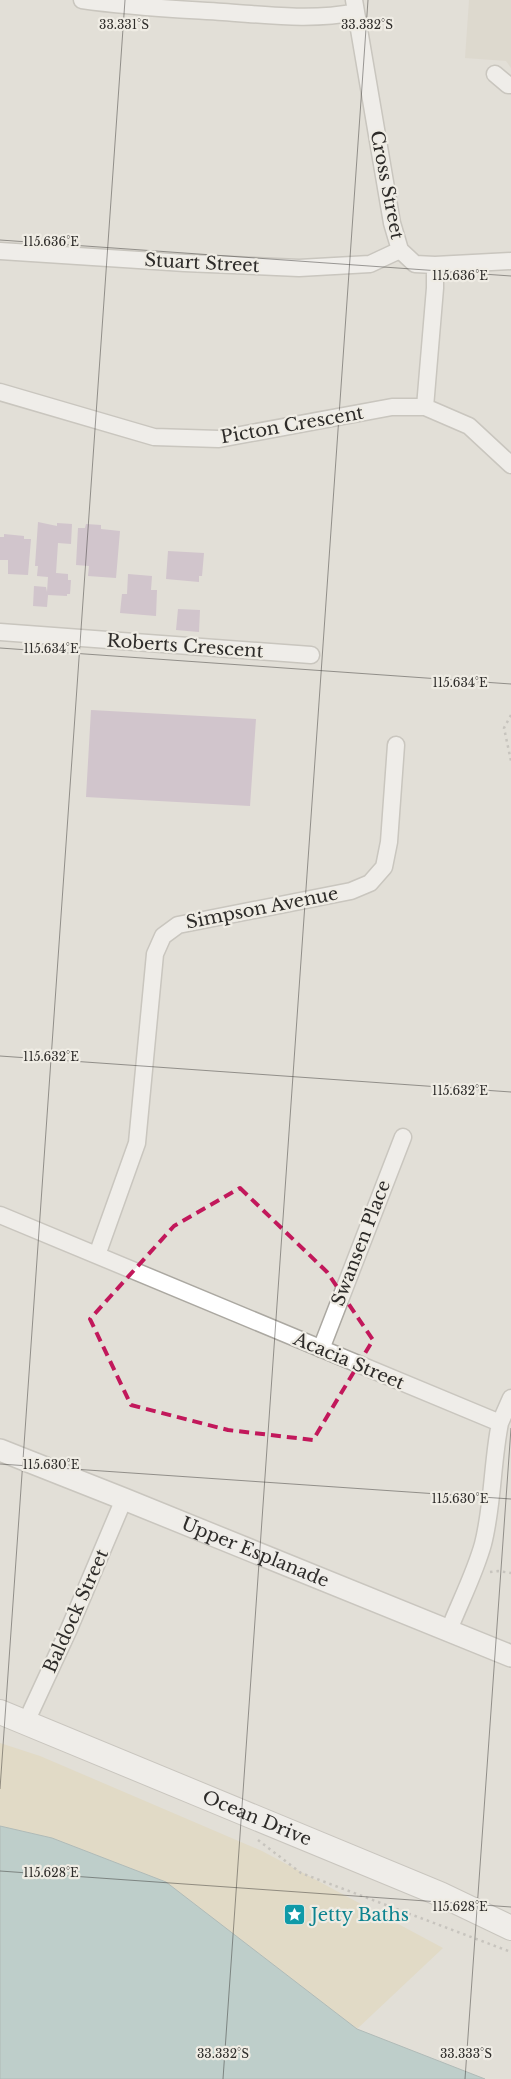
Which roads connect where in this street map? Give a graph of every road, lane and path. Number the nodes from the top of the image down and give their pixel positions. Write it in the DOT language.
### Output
graph roads {
  1 [pos="82,0"];
  2 [pos="355,6"];
  3 [pos="495,74"];
  4 [pos="511,86"];
  5 [pos="400,250"];
  6 [pos="0,251"];
  7 [pos="511,261"];
  8 [pos="435,265"];
  9 [pos="0,392"];
  10 [pos="424,407"];
  11 [pos="511,465"];
  12 [pos="0,632"];
  13 [pos="310,655"];
  14 [pos="511,715"];
  15 [pos="396,745"];
  16 [pos="511,761"];
  17 [pos="403,1137"];
  18 [pos="0,1215"];
  19 [pos="97,1255"];
  20 [pos="320,1349"];
  21 [pos="511,1398"];
  22 [pos="500,1423"];
  23 [pos="0,1450"];
  24 [pos="124,1499"];
  25 [pos="449,1630"];
  26 [pos="511,1656"];
  27 [pos="0,1699"];
  28 [pos="0,1712"];
  29 [pos="29,1717"];
  30 [pos="254,1838"];
  31 [pos="511,1914"];
  32 [pos="511,1928"];
  33 [pos="511,1952"];
  1 -- 2 [label="street"];
  2 -- 5 [label="street, Cross Street"];
  3 -- 4 [label="street"];
  5 -- 6 [label="street, Stuart Street"];
  5 -- 8 [label="street, Cross Street"];
  7 -- 8 [label="street, Cross Street"];
  8 -- 10 [label="street"];
  9 -- 10 [label="street, Picton Crescent"];
  10 -- 11 [label="street, Picton Crescent"];
  12 -- 13 [label="street, Roberts Crescent"];
  14 -- 16 [label="path"];
  15 -- 19 [label="street, Simpson Avenue"];
  17 -- 20 [label="street, Swansen Place"];
  18 -- 19 [label="street, Acacia Street"];
  19 -- 20 [label="street, Acacia Street"];
  20 -- 22 [label="street, Acacia Street"];
  21 -- 22 [label="street"];
  22 -- 25 [label="street"];
  23 -- 24 [label="street, Upper Esplanade"];
  24 -- 25 [label="street, Upper Esplanade"];
  24 -- 29 [label="street, Baldock Street"];
  25 -- 26 [label="street, Upper Esplanade"];
  27 -- 29 [label="main road, Ocean Drive"];
  28 -- 29 [label="main road, Ocean Drive"];
  29 -- 31 [label="main road, Ocean Drive"];
  29 -- 32 [label="main road, Ocean Drive"];
  30 -- 33 [label="path"];
}
